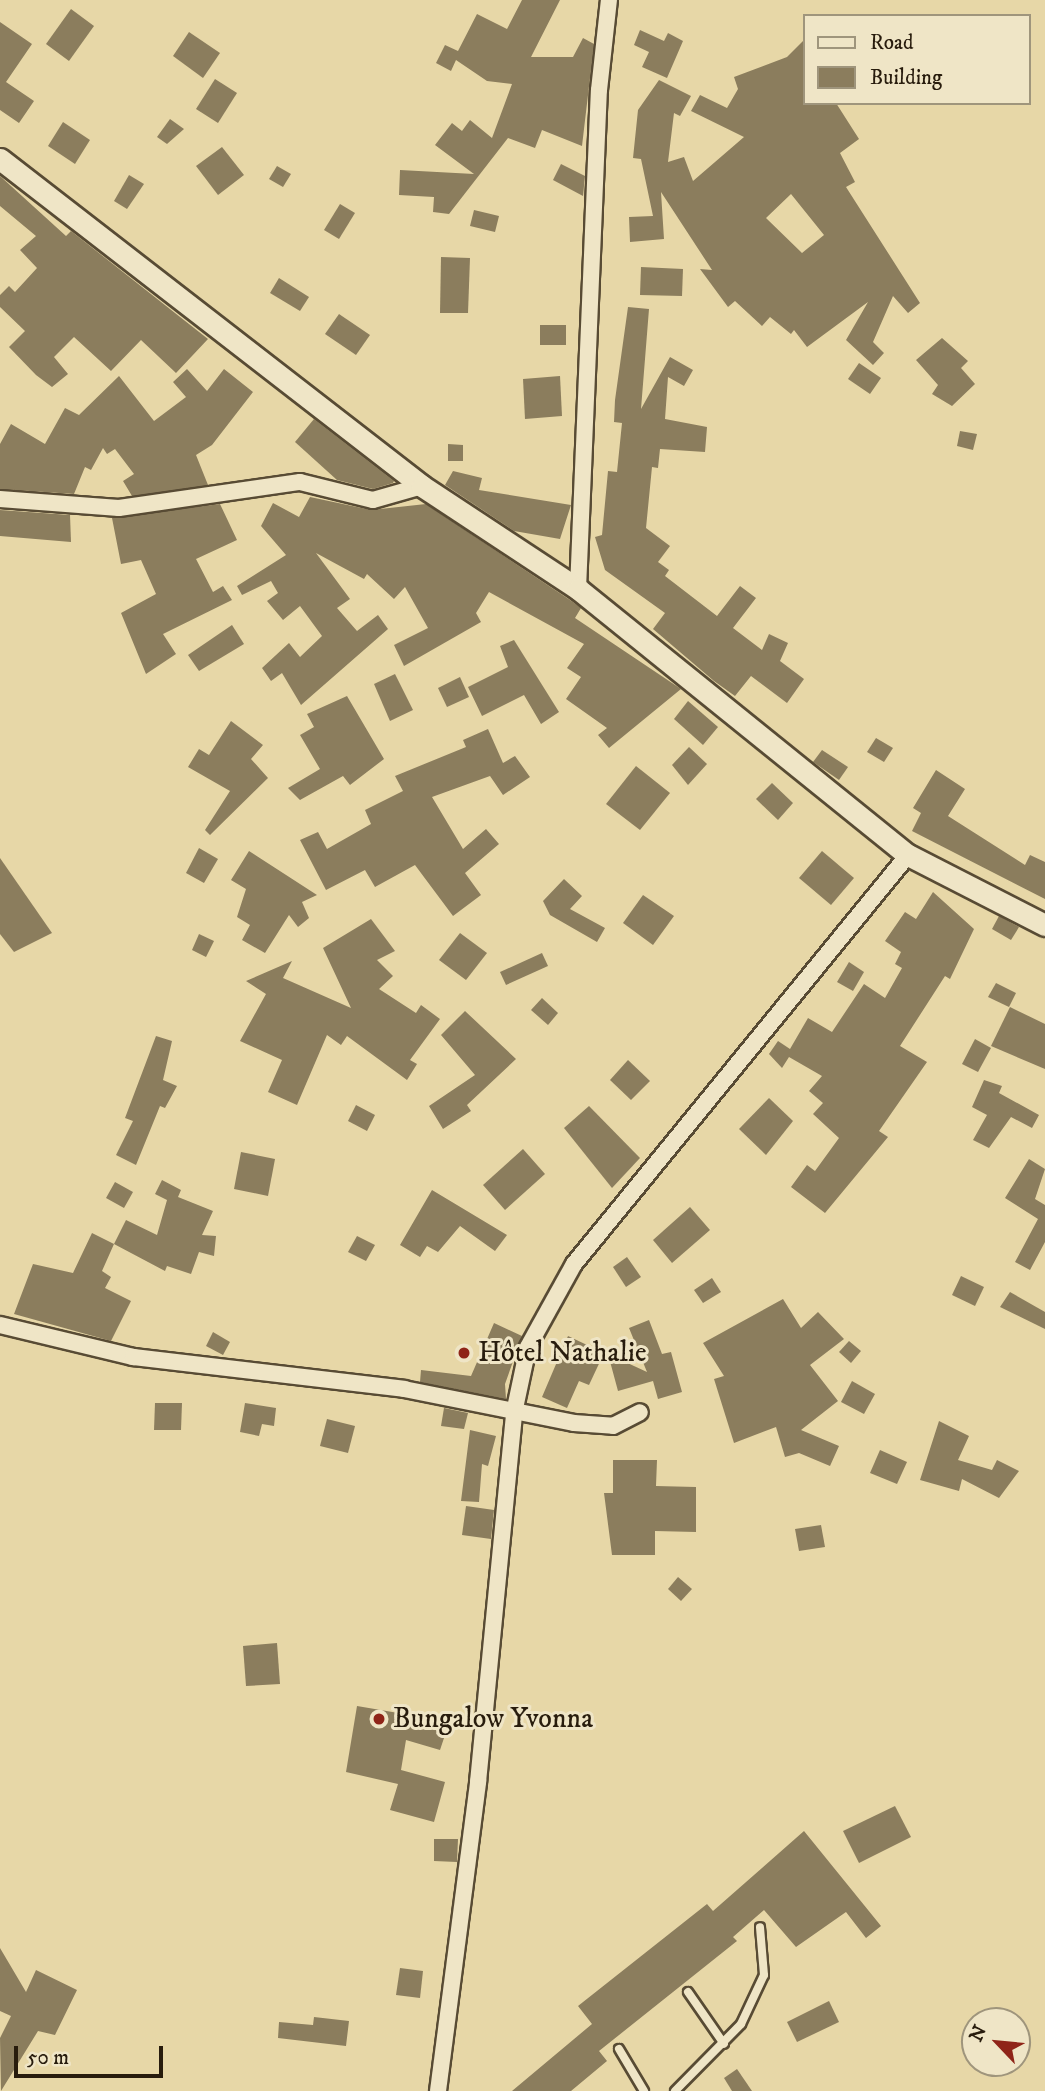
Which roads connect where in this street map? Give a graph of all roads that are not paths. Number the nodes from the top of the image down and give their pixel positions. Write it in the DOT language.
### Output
graph roads {
  1 [pos="609,0"];
  2 [pos="0,159"];
  3 [pos="422,486"];
  4 [pos="0,499"];
  5 [pos="578,589"];
  6 [pos="908,855"];
  7 [pos="1045,925"];
  8 [pos="0,1325"];
  9 [pos="640,1412"];
  10 [pos="514,1413"];
  11 [pos="760,1927"];
  12 [pos="688,1992"];
  13 [pos="724,2044"];
  14 [pos="619,2049"];
  15 [pos="438,2091"];
  16 [pos="644,2091"];
  17 [pos="675,2091"];
  1 -- 5 [label="street"];
  2 -- 3 [label="street"];
  3 -- 4 [label="street"];
  3 -- 5 [label="street"];
  5 -- 6 [label="street"];
  6 -- 7 [label="street"];
  6 -- 10 [label="street"];
  8 -- 10 [label="street"];
  9 -- 10 [label="street"];
  10 -- 15 [label="street"];
  11 -- 13 [label="lane"];
  12 -- 13 [label="lane"];
  13 -- 17 [label="lane"];
  14 -- 16 [label="lane"];
}
